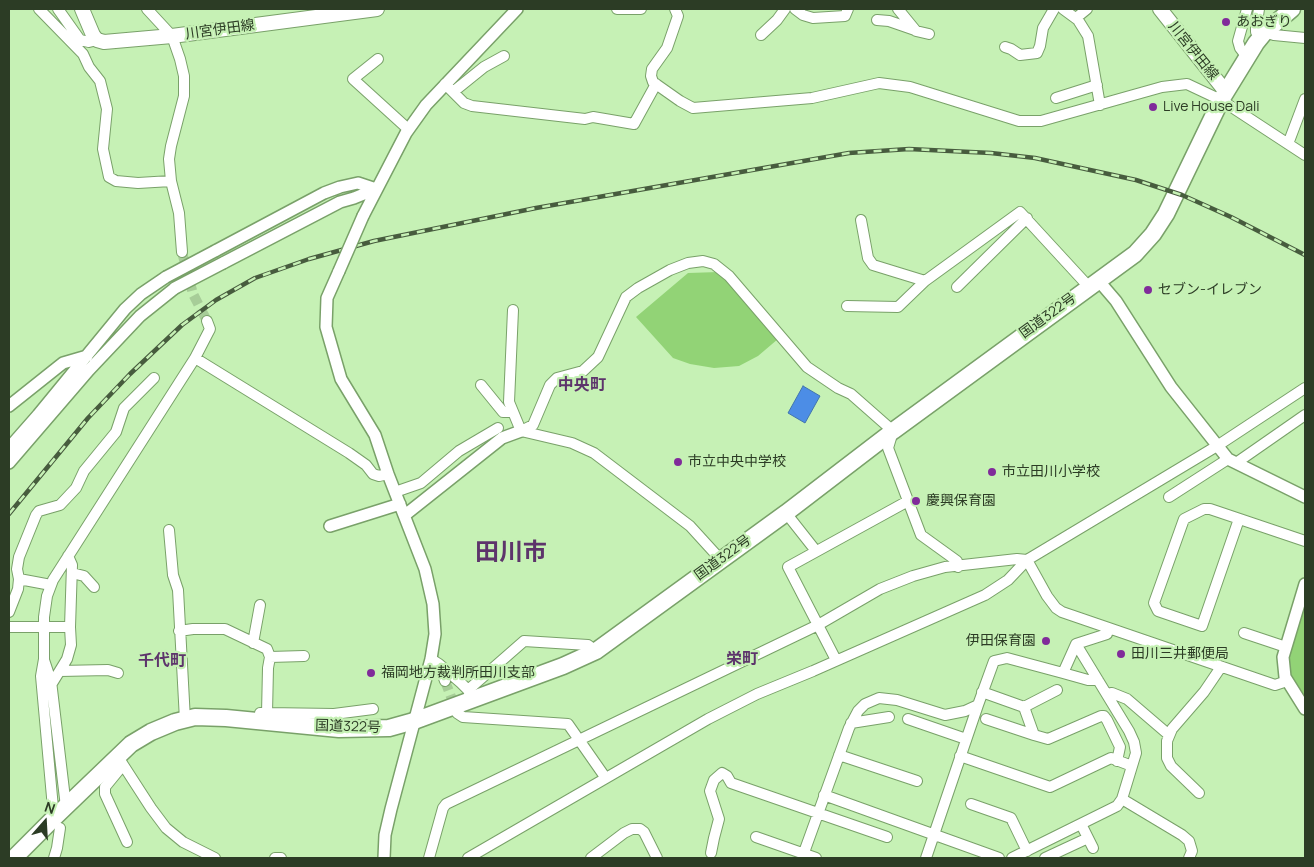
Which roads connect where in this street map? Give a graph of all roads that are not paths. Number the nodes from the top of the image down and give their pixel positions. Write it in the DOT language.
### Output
graph roads {
  1 [pos="39,9"];
  2 [pos="58,9"];
  3 [pos="82,9"];
  4 [pos="147,9"];
  5 [pos="377,9"];
  6 [pos="517,9"];
  7 [pos="616,9"];
  8 [pos="641,9"];
  9 [pos="675,9"];
  10 [pos="785,9"];
  11 [pos="795,9"];
  12 [pos="848,9"];
  13 [pos="898,9"];
  14 [pos="1054,9"];
  15 [pos="1063,9"];
  16 [pos="1087,9"];
  17 [pos="1160,9"];
  18 [pos="1247,9"];
  19 [pos="1259,9"];
  20 [pos="1292,9"];
  21 [pos="1076,18"];
  22 [pos="877,20"];
  23 [pos="916,31"];
  24 [pos="929,34"];
  25 [pos="1263,34"];
  26 [pos="761,35"];
  27 [pos="172,36"];
  28 [pos="1305,38"];
  29 [pos="97,40"];
  30 [pos="1005,47"];
  31 [pos="504,56"];
  32 [pos="1247,58"];
  33 [pos="378,59"];
  34 [pos="656,84"];
  35 [pos="1097,84"];
  36 [pos="449,88"];
  37 [pos="1224,96"];
  38 [pos="1056,98"];
  39 [pos="1305,99"];
  40 [pos="1100,105"];
  41 [pos="408,129"];
  42 [pos="1288,144"];
  43 [pos="1305,155"];
  44 [pos="171,181"];
  45 [pos="376,189"];
  46 [pos="1027,218"];
  47 [pos="861,220"];
  48 [pos="233,242"];
  49 [pos="182,252"];
  50 [pos="240,254"];
  51 [pos="925,280"];
  52 [pos="1093,284"];
  53 [pos="957,287"];
  54 [pos="847,306"];
  55 [pos="513,310"];
  56 [pos="207,321"];
  57 [pos="87,356"];
  58 [pos="195,358"];
  59 [pos="58,368"];
  60 [pos="76,377"];
  61 [pos="154,378"];
  62 [pos="480,385"];
  63 [pos="1305,388"];
  64 [pos="9,406"];
  65 [pos="512,412"];
  66 [pos="1305,415"];
  67 [pos="498,428"];
  68 [pos="893,430"];
  69 [pos="521,431"];
  70 [pos="1217,446"];
  71 [pos="9,448"];
  72 [pos="1232,461"];
  73 [pos="9,463"];
  74 [pos="388,474"];
  75 [pos="396,492"];
  76 [pos="1169,497"];
  77 [pos="1305,497"];
  78 [pos="908,501"];
  79 [pos="402,510"];
  80 [pos="786,512"];
  81 [pos="1240,519"];
  82 [pos="330,526"];
  83 [pos="169,530"];
  84 [pos="1305,541"];
  85 [pos="816,551"];
  86 [pos="68,556"];
  87 [pos="721,560"];
  88 [pos="1026,560"];
  89 [pos="958,567"];
  90 [pos="72,573"];
  91 [pos="19,580"];
  92 [pos="1305,584"];
  93 [pos="51,585"];
  94 [pos="94,587"];
  95 [pos="260,605"];
  96 [pos="9,612"];
  97 [pos="818,625"];
  98 [pos="9,627"];
  99 [pos="70,627"];
  100 [pos="44,628"];
  101 [pos="1108,628"];
  102 [pos="179,631"];
  103 [pos="1244,633"];
  104 [pos="253,643"];
  105 [pos="1076,644"];
  106 [pos="1286,647"];
  107 [pos="596,651"];
  108 [pos="270,656"];
  109 [pos="304,656"];
  110 [pos="44,659"];
  111 [pos="431,659"];
  112 [pos="836,660"];
  113 [pos="1221,667"];
  114 [pos="444,668"];
  115 [pos="60,671"];
  116 [pos="118,673"];
  117 [pos="1063,673"];
  118 [pos="1098,680"];
  119 [pos="445,681"];
  120 [pos="1287,681"];
  121 [pos="51,685"];
  122 [pos="1057,690"];
  123 [pos="982,692"];
  124 [pos="1107,694"];
  125 [pos="470,695"];
  126 [pos="978,704"];
  127 [pos="1024,707"];
  128 [pos="373,709"];
  129 [pos="1305,709"];
  130 [pos="457,712"];
  131 [pos="267,714"];
  132 [pos="889,717"];
  133 [pos="242,719"];
  134 [pos="908,719"];
  135 [pos="986,719"];
  136 [pos="185,720"];
  137 [pos="414,721"];
  138 [pos="851,724"];
  139 [pos="1034,735"];
  140 [pos="1169,735"];
  141 [pos="966,739"];
  142 [pos="579,740"];
  143 [pos="839,755"];
  144 [pos="960,756"];
  145 [pos="120,761"];
  146 [pos="1117,761"];
  147 [pos="1132,766"];
  148 [pos="605,777"];
  149 [pos="916,781"];
  150 [pos="1199,793"];
  151 [pos="824,795"];
  152 [pos="1122,799"];
  153 [pos="972,804"];
  154 [pos="59,807"];
  155 [pos="818,813"];
  156 [pos="1081,824"];
  157 [pos="60,828"];
  158 [pos="934,835"];
  159 [pos="756,837"];
  160 [pos="888,837"];
  161 [pos="1088,838"];
  162 [pos="128,842"];
  163 [pos="1093,848"];
  164 [pos="1027,851"];
  165 [pos="712,853"];
  166 [pos="479,855"];
  167 [pos="802,856"];
  168 [pos="14,858"];
  169 [pos="54,858"];
  170 [pos="215,858"];
  171 [pos="275,858"];
  172 [pos="281,858"];
  173 [pos="384,858"];
  174 [pos="428,858"];
  175 [pos="468,858"];
  176 [pos="590,858"];
  177 [pos="657,858"];
  178 [pos="816,858"];
  179 [pos="926,858"];
  180 [pos="999,858"];
  181 [pos="1012,858"];
  182 [pos="1045,858"];
  183 [pos="1189,858"];
  1 -- 44 [label="street"];
  2 -- 29 [label="street"];
  3 -- 29 [label="main road"];
  4 -- 27 [label="street"];
  5 -- 27 [label="main road, 川宮伊田線"];
  6 -- 36 [label="street"];
  7 -- 8 [label="street"];
  9 -- 34 [label="street"];
  10 -- 26 [label="street"];
  11 -- 12 [label="street"];
  13 -- 23 [label="street"];
  14 -- 30 [label="street"];
  15 -- 21 [label="street"];
  16 -- 21 [label="street"];
  17 -- 37 [label="main road, 川宮伊田線"];
  18 -- 32 [label="street"];
  19 -- 25 [label="street"];
  20 -- 25 [label="highway, 国道322号"];
  21 -- 35 [label="street"];
  22 -- 23 [label="street"];
  23 -- 24 [label="street"];
  25 -- 28 [label="street"];
  25 -- 32 [label="highway, 国道322号"];
  27 -- 29 [label="main road, 川宮伊田線"];
  27 -- 44 [label="street"];
  31 -- 36 [label="street"];
  32 -- 37 [label="highway, 国道322号"];
  33 -- 41 [label="street"];
  34 -- 36 [label="street"];
  34 -- 40 [label="street"];
  35 -- 38 [label="street"];
  35 -- 40 [label="street"];
  36 -- 41 [label="street"];
  37 -- 40 [label="street"];
  37 -- 42 [label="street"];
  37 -- 52 [label="highway, 国道322号"];
  39 -- 42 [label="street"];
  41 -- 45 [label="street"];
  42 -- 43 [label="street"];
  44 -- 49 [label="street"];
  45 -- 48 [label="street"];
  45 -- 50 [label="street"];
  45 -- 74 [label="street, bridge"];
  46 -- 51 [label="street"];
  46 -- 52 [label="street"];
  46 -- 53 [label="street"];
  47 -- 51 [label="street"];
  48 -- 50 [label="street"];
  48 -- 57 [label="street, bridge"];
  50 -- 60 [label="street, bridge"];
  51 -- 54 [label="street"];
  52 -- 68 [label="highway, 国道322号"];
  52 -- 70 [label="street"];
  55 -- 65 [label="street"];
  56 -- 58 [label="street"];
  57 -- 59 [label="street"];
  57 -- 60 [label="street"];
  58 -- 74 [label="street"];
  58 -- 86 [label="street"];
  59 -- 60 [label="street"];
  59 -- 64 [label="street"];
  60 -- 71 [label="street"];
  60 -- 73 [label="street"];
  61 -- 91 [label="street"];
  62 -- 65 [label="street"];
  63 -- 70 [label="street"];
  65 -- 69 [label="street"];
  66 -- 72 [label="street"];
  67 -- 75 [label="street"];
  68 -- 69 [label="street"];
  68 -- 78 [label="street"];
  68 -- 80 [label="highway, 国道322号"];
  69 -- 79 [label="street"];
  69 -- 87 [label="street"];
  70 -- 72 [label="street"];
  70 -- 88 [label="street"];
  72 -- 76 [label="street"];
  72 -- 77 [label="street"];
  74 -- 75 [label="street"];
  75 -- 79 [label="street"];
  78 -- 85 [label="street"];
  78 -- 89 [label="street"];
  79 -- 82 [label="street"];
  79 -- 111 [label="street"];
  80 -- 85 [label="street"];
  80 -- 87 [label="highway, 国道322号"];
  81 -- 81 [label="street"];
  81 -- 84 [label="street"];
  83 -- 102 [label="street"];
  85 -- 97 [label="street"];
  86 -- 90 [label="street"];
  86 -- 93 [label="street"];
  87 -- 107 [label="highway, 国道322号"];
  88 -- 89 [label="street"];
  88 -- 101 [label="street"];
  88 -- 112 [label="street"];
  89 -- 97 [label="street"];
  90 -- 94 [label="street"];
  90 -- 99 [label="street"];
  91 -- 93 [label="street"];
  91 -- 96 [label="street"];
  92 -- 106 [label="street"];
  93 -- 100 [label="street"];
  95 -- 104 [label="street"];
  97 -- 112 [label="street"];
  97 -- 142 [label="street"];
  98 -- 100 [label="street"];
  99 -- 100 [label="street"];
  99 -- 115 [label="street"];
  100 -- 110 [label="street"];
  101 -- 105 [label="street"];
  101 -- 113 [label="street"];
  102 -- 104 [label="street"];
  102 -- 136 [label="street"];
  103 -- 106 [label="street"];
  104 -- 108 [label="street"];
  105 -- 117 [label="street"];
  105 -- 118 [label="street"];
  106 -- 120 [label="street"];
  107 -- 125 [label="highway, 国道322号"];
  107 -- 125 [label="street"];
  108 -- 109 [label="street"];
  108 -- 131 [label="street"];
  110 -- 121 [label="street"];
  110 -- 154 [label="street"];
  111 -- 114 [label="street"];
  111 -- 137 [label="street"];
  112 -- 148 [label="street"];
  113 -- 120 [label="street"];
  113 -- 140 [label="street"];
  114 -- 119 [label="street"];
  114 -- 125 [label="street"];
  115 -- 116 [label="street"];
  115 -- 121 [label="street"];
  117 -- 118 [label="street"];
  117 -- 123 [label="street"];
  118 -- 124 [label="street"];
  120 -- 129 [label="street"];
  121 -- 154 [label="street"];
  122 -- 127 [label="street"];
  123 -- 126 [label="street"];
  123 -- 127 [label="street"];
  124 -- 140 [label="street"];
  124 -- 147 [label="street"];
  125 -- 137 [label="highway, 国道322号"];
  126 -- 138 [label="street"];
  126 -- 141 [label="street"];
  127 -- 139 [label="street"];
  128 -- 131 [label="street"];
  130 -- 142 [label="street"];
  131 -- 133 [label="street"];
  132 -- 138 [label="street"];
  133 -- 136 [label="highway, 国道322号"];
  133 -- 137 [label="highway, 国道322号"];
  134 -- 141 [label="street"];
  135 -- 139 [label="street"];
  136 -- 145 [label="highway, 国道322号"];
  137 -- 173 [label="street"];
  138 -- 143 [label="street"];
  139 -- 146 [label="street"];
  140 -- 150 [label="street"];
  141 -- 144 [label="street"];
  142 -- 148 [label="street"];
  142 -- 174 [label="street"];
  143 -- 149 [label="street"];
  143 -- 151 [label="street"];
  144 -- 146 [label="street"];
  144 -- 158 [label="street"];
  145 -- 154 [label="highway, 国道322号"];
  145 -- 162 [label="street"];
  145 -- 170 [label="street"];
  146 -- 147 [label="street"];
  147 -- 152 [label="street"];
  148 -- 166 [label="street"];
  151 -- 155 [label="street"];
  151 -- 158 [label="street"];
  152 -- 156 [label="street"];
  152 -- 183 [label="street"];
  153 -- 164 [label="street"];
  154 -- 168 [label="highway, 国道322号"];
  155 -- 160 [label="street"];
  155 -- 165 [label="street"];
  155 -- 167 [label="street"];
  156 -- 161 [label="street"];
  156 -- 164 [label="street"];
  157 -- 169 [label="street"];
  158 -- 179 [label="street"];
  158 -- 180 [label="street"];
  159 -- 167 [label="street"];
  161 -- 163 [label="street"];
  161 -- 182 [label="street"];
  164 -- 181 [label="street"];
  166 -- 175 [label="street"];
  167 -- 178 [label="street"];
  171 -- 172 [label="street"];
  176 -- 177 [label="street"];
}
